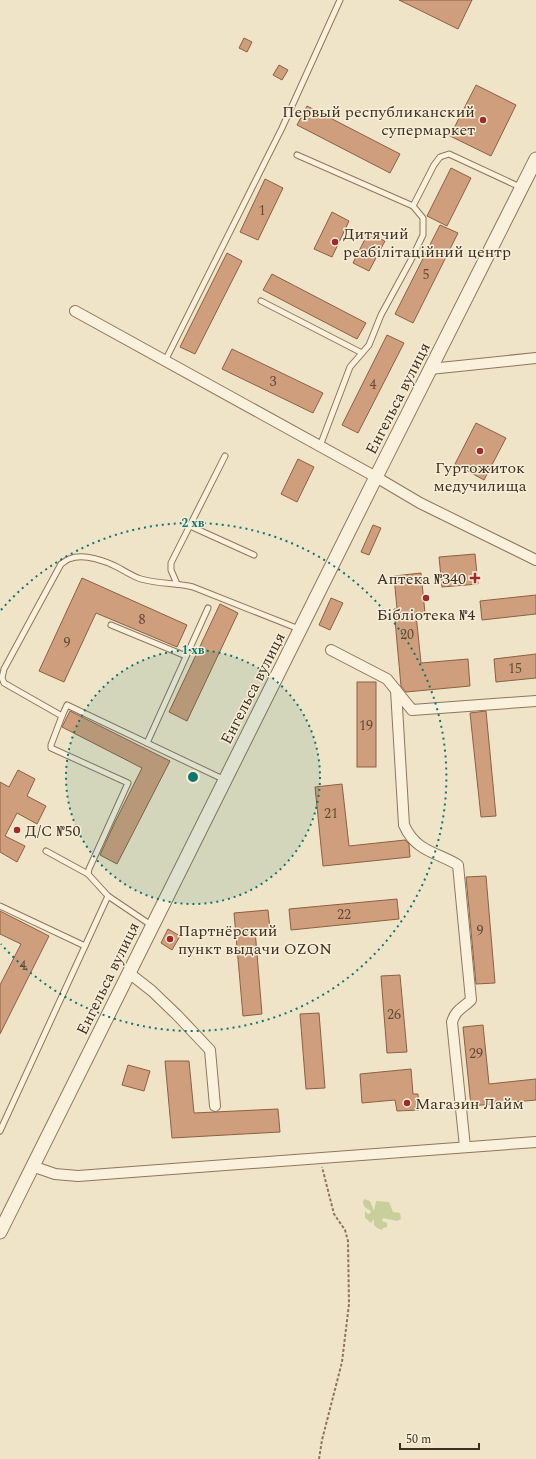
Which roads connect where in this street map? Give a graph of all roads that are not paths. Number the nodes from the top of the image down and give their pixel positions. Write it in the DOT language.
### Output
graph roads {
  1 [pos="340,0"];
  2 [pos="297,155"];
  3 [pos="536,159"];
  4 [pos="522,188"];
  5 [pos="413,206"];
  6 [pos="262,301"];
  7 [pos="75,311"];
  8 [pos="362,353"];
  9 [pos="536,358"];
  10 [pos="165,360"];
  11 [pos="430,369"];
  12 [pos="320,446"];
  13 [pos="225,456"];
  14 [pos="376,477"];
  15 [pos="190,526"];
  16 [pos="254,555"];
  17 [pos="536,560"];
  18 [pos="177,584"];
  19 [pos="208,608"];
  20 [pos="111,626"];
  21 [pos="300,630"];
  22 [pos="331,650"];
  23 [pos="186,656"];
  24 [pos="396,690"];
  25 [pos="536,701"];
  26 [pos="62,716"];
  27 [pos="147,743"];
  28 [pos="225,780"];
  29 [pos="46,851"];
  30 [pos="88,874"];
  31 [pos="108,896"];
  32 [pos="0,906"];
  33 [pos="152,926"];
  34 [pos="85,946"];
  35 [pos="129,973"];
  36 [pos="215,1106"];
  37 [pos="0,1131"];
  38 [pos="536,1142"];
  39 [pos="465,1147"];
  40 [pos="32,1166"];
  41 [pos="0,1232"];
  1 -- 10 [label="lane"];
  2 -- 5 [label="lane"];
  3 -- 4 [label="street, Енгельса вулиця"];
  4 -- 5 [label="lane"];
  4 -- 11 [label="street, Енгельса вулиця"];
  5 -- 8 [label="lane"];
  6 -- 8 [label="lane"];
  7 -- 10 [label="street"];
  8 -- 12 [label="lane"];
  9 -- 11 [label="street"];
  10 -- 12 [label="street"];
  11 -- 14 [label="street, Енгельса вулиця"];
  12 -- 14 [label="street"];
  13 -- 15 [label="lane"];
  14 -- 17 [label="street"];
  14 -- 21 [label="street, Енгельса вулиця"];
  15 -- 16 [label="lane"];
  15 -- 18 [label="lane"];
  18 -- 21 [label="lane"];
  18 -- 26 [label="lane"];
  19 -- 23 [label="lane"];
  20 -- 23 [label="lane"];
  21 -- 28 [label="street, Енгельса вулиця"];
  22 -- 24 [label="street"];
  23 -- 27 [label="lane"];
  24 -- 25 [label="street"];
  24 -- 39 [label="street"];
  26 -- 27 [label="lane"];
  26 -- 30 [label="lane"];
  27 -- 28 [label="lane"];
  28 -- 33 [label="street, Енгельса вулиця"];
  29 -- 30 [label="lane"];
  30 -- 31 [label="lane"];
  31 -- 33 [label="lane"];
  31 -- 34 [label="lane"];
  32 -- 34 [label="lane"];
  33 -- 35 [label="street, Енгельса вулиця"];
  34 -- 37 [label="lane"];
  35 -- 36 [label="street"];
  35 -- 40 [label="street, Енгельса вулиця"];
  38 -- 39 [label="street"];
  39 -- 40 [label="street"];
  40 -- 41 [label="street, Енгельса вулиця"];
}
